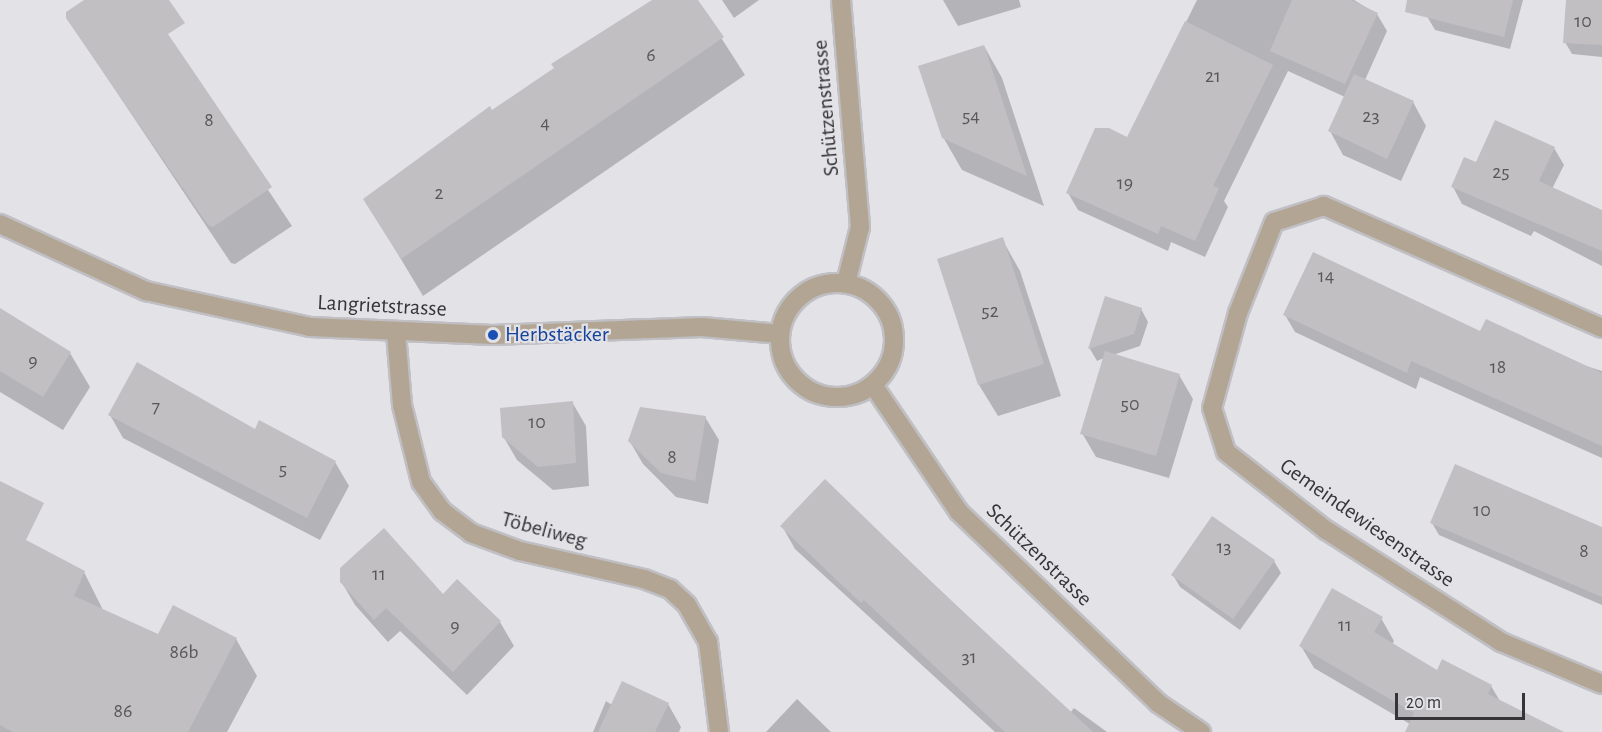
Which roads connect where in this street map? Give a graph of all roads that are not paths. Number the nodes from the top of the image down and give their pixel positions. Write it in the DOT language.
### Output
graph roads {
  1 [pos="841,0"];
  2 [pos="0,224"];
  3 [pos="846,283"];
  4 [pos="1602,328"];
  5 [pos="396,333"];
  6 [pos="780,334"];
  7 [pos="873,384"];
  8 [pos="1602,684"];
  9 [pos="719,732"];
  10 [pos="1201,732"];
  1 -- 3 [label="street, Schützenstrasse"];
  2 -- 5 [label="street, Langrietstrasse"];
  3 -- 6 [label="street"];
  3 -- 7 [label="street"];
  4 -- 8 [label="street, Gemeindewiesenstrasse"];
  5 -- 6 [label="street, Langrietstrasse"];
  5 -- 9 [label="street, Töbeliweg"];
  6 -- 7 [label="street"];
  7 -- 10 [label="street, Schützenstrasse"];
}
